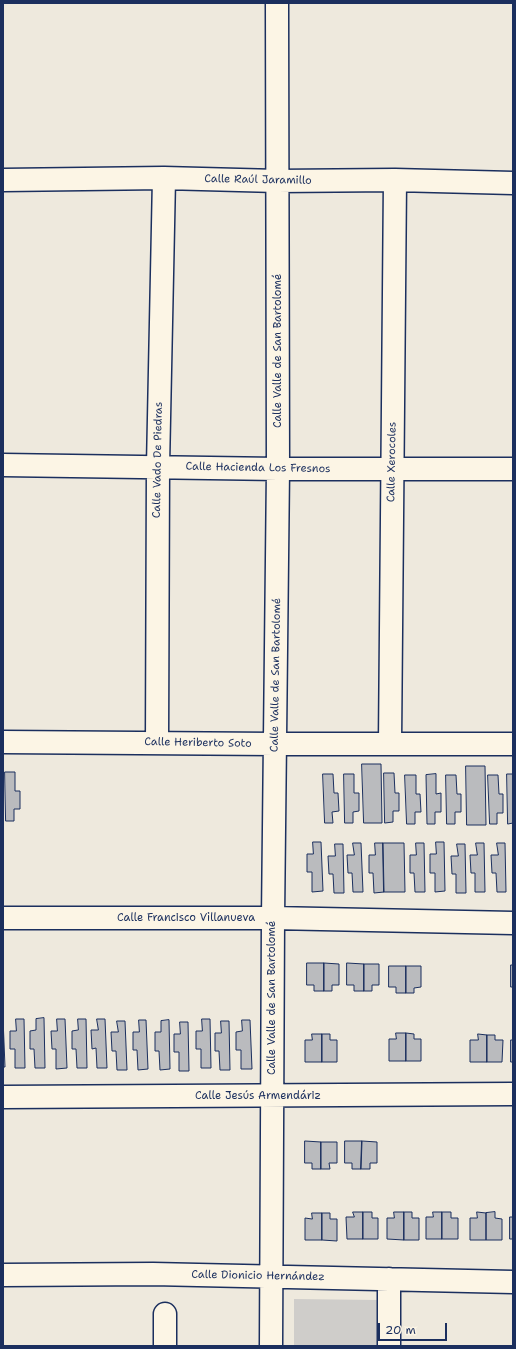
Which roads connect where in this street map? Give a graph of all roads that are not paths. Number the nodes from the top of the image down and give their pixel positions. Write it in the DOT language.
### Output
graph roads {
  1 [pos="277,3"];
  2 [pos="164,178"];
  3 [pos="3,180"];
  4 [pos="395,180"];
  5 [pos="277,181"];
  6 [pos="513,183"];
  7 [pos="3,465"];
  8 [pos="158,466"];
  9 [pos="392,468"];
  10 [pos="278,469"];
  11 [pos="513,469"];
  12 [pos="3,742"];
  13 [pos="157,743"];
  14 [pos="390,743"];
  15 [pos="275,744"];
  16 [pos="513,744"];
  17 [pos="3,918"];
  18 [pos="273,918"];
  19 [pos="513,923"];
  20 [pos="513,1094"];
  21 [pos="272,1096"];
  22 [pos="3,1097"];
  23 [pos="3,1275"];
  24 [pos="271,1276"];
  25 [pos="390,1280"];
  26 [pos="513,1282"];
  27 [pos="165,1314"];
  28 [pos="165,1346"];
  29 [pos="271,1346"];
  30 [pos="389,1346"];
  1 -- 5 [label="street, Calle Valle de San Bartolomé"];
  2 -- 3 [label="street, Calle Raúl Jaramillo"];
  2 -- 5 [label="street, Calle Raúl Jaramillo"];
  2 -- 8 [label="street, Calle Vado De Piedras"];
  4 -- 5 [label="street, Calle Raúl Jaramillo"];
  4 -- 6 [label="street, Calle Raúl Jaramillo"];
  4 -- 9 [label="street, Calle Xerocoles"];
  5 -- 10 [label="street, Calle Valle de San Bartolomé"];
  7 -- 8 [label="street, Calle Hacienda Los Fresnos"];
  8 -- 10 [label="street, Calle Hacienda Los Fresnos"];
  8 -- 13 [label="street, Calle Vado De Piedras"];
  9 -- 10 [label="street, Calle Hacienda Los Fresnos"];
  9 -- 11 [label="street, Calle Hacienda Los Fresnos"];
  9 -- 14 [label="street, Calle Xerocoles"];
  10 -- 15 [label="street, Calle Valle de San Bartolomé"];
  12 -- 13 [label="street, Calle Heriberto Soto"];
  13 -- 15 [label="street, Calle Heriberto Soto"];
  14 -- 15 [label="street, Calle Heriberto Soto"];
  14 -- 16 [label="street, Calle Heriberto Soto"];
  15 -- 18 [label="street, Calle Valle de San Bartolomé"];
  17 -- 18 [label="street, Calle Francisco Villanueva"];
  18 -- 19 [label="street, Calle Francisco Villanueva"];
  18 -- 21 [label="street, Calle Valle de San Bartolomé"];
  20 -- 21 [label="street, Calle Jesús Armendáriz"];
  21 -- 22 [label="street, Calle Jesús Armendáriz"];
  21 -- 24 [label="street, Calle Valle de San Bartolomé"];
  23 -- 24 [label="street, Calle Dionicio Hernández"];
  24 -- 25 [label="street, Calle Dionicio Hernández"];
  24 -- 29 [label="street, Calle Valle de San Bartolomé"];
  25 -- 26 [label="street, Calle Dionicio Hernández"];
  25 -- 30 [label="street"];
  27 -- 28 [label="street"];
}
